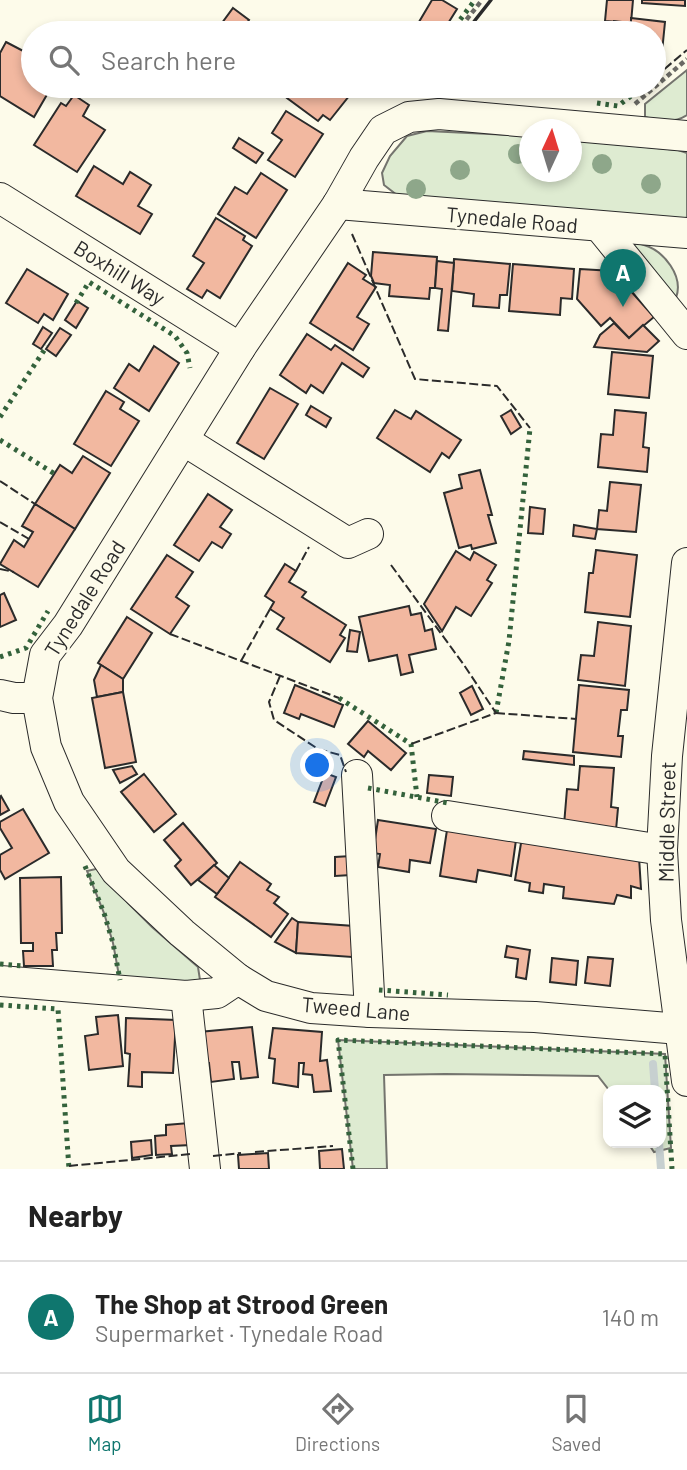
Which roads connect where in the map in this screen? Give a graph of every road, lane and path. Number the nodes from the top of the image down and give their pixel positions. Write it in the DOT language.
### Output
graph roads {
  1 [pos="482,0"];
  2 [pos="465,21"];
  3 [pos="687,59"];
  4 [pos="666,77"];
  5 [pos="642,98"];
  6 [pos="608,128"];
  7 [pos="687,136"];
  8 [pos="0,198"];
  9 [pos="338,204"];
  10 [pos="600,227"];
  11 [pos="687,233"];
  12 [pos="687,334"];
  13 [pos="240,348"];
  14 [pos="183,440"];
  15 [pos="368,534"];
  16 [pos="687,563"];
  17 [pos="0,695"];
  18 [pos="37,698"];
  19 [pos="357,775"];
  20 [pos="447,816"];
  21 [pos="662,850"];
  22 [pos="238,979"];
  23 [pos="0,981"];
  24 [pos="186,996"];
  25 [pos="370,1012"];
  26 [pos="680,1029"];
  27 [pos="687,1081"];
  28 [pos="205,1169"];
  1 -- 2 [label="path"];
  3 -- 4 [label="path"];
  5 -- 6 [label="path"];
  6 -- 7 [label="street, Tynedale Road"];
  6 -- 9 [label="street, Tynedale Road"];
  8 -- 13 [label="street, Boxhill Way"];
  9 -- 10 [label="street, Tynedale Road"];
  9 -- 13 [label="street, Tynedale Road"];
  10 -- 11 [label="street, Tynedale Road"];
  10 -- 12 [label="street"];
  13 -- 14 [label="street, Tynedale Road"];
  14 -- 15 [label="street"];
  14 -- 18 [label="street, Tynedale Road"];
  16 -- 21 [label="street, Middle Street"];
  17 -- 18 [label="street"];
  18 -- 22 [label="street, Tynedale Road"];
  19 -- 25 [label="street"];
  20 -- 21 [label="street"];
  21 -- 26 [label="street, Middle Street"];
  22 -- 24 [label="street"];
  22 -- 25 [label="street, Tweed Lane"];
  23 -- 24 [label="street"];
  24 -- 28 [label="street"];
  25 -- 26 [label="street, Tweed Lane"];
  26 -- 27 [label="street, Middle Street"];
}
